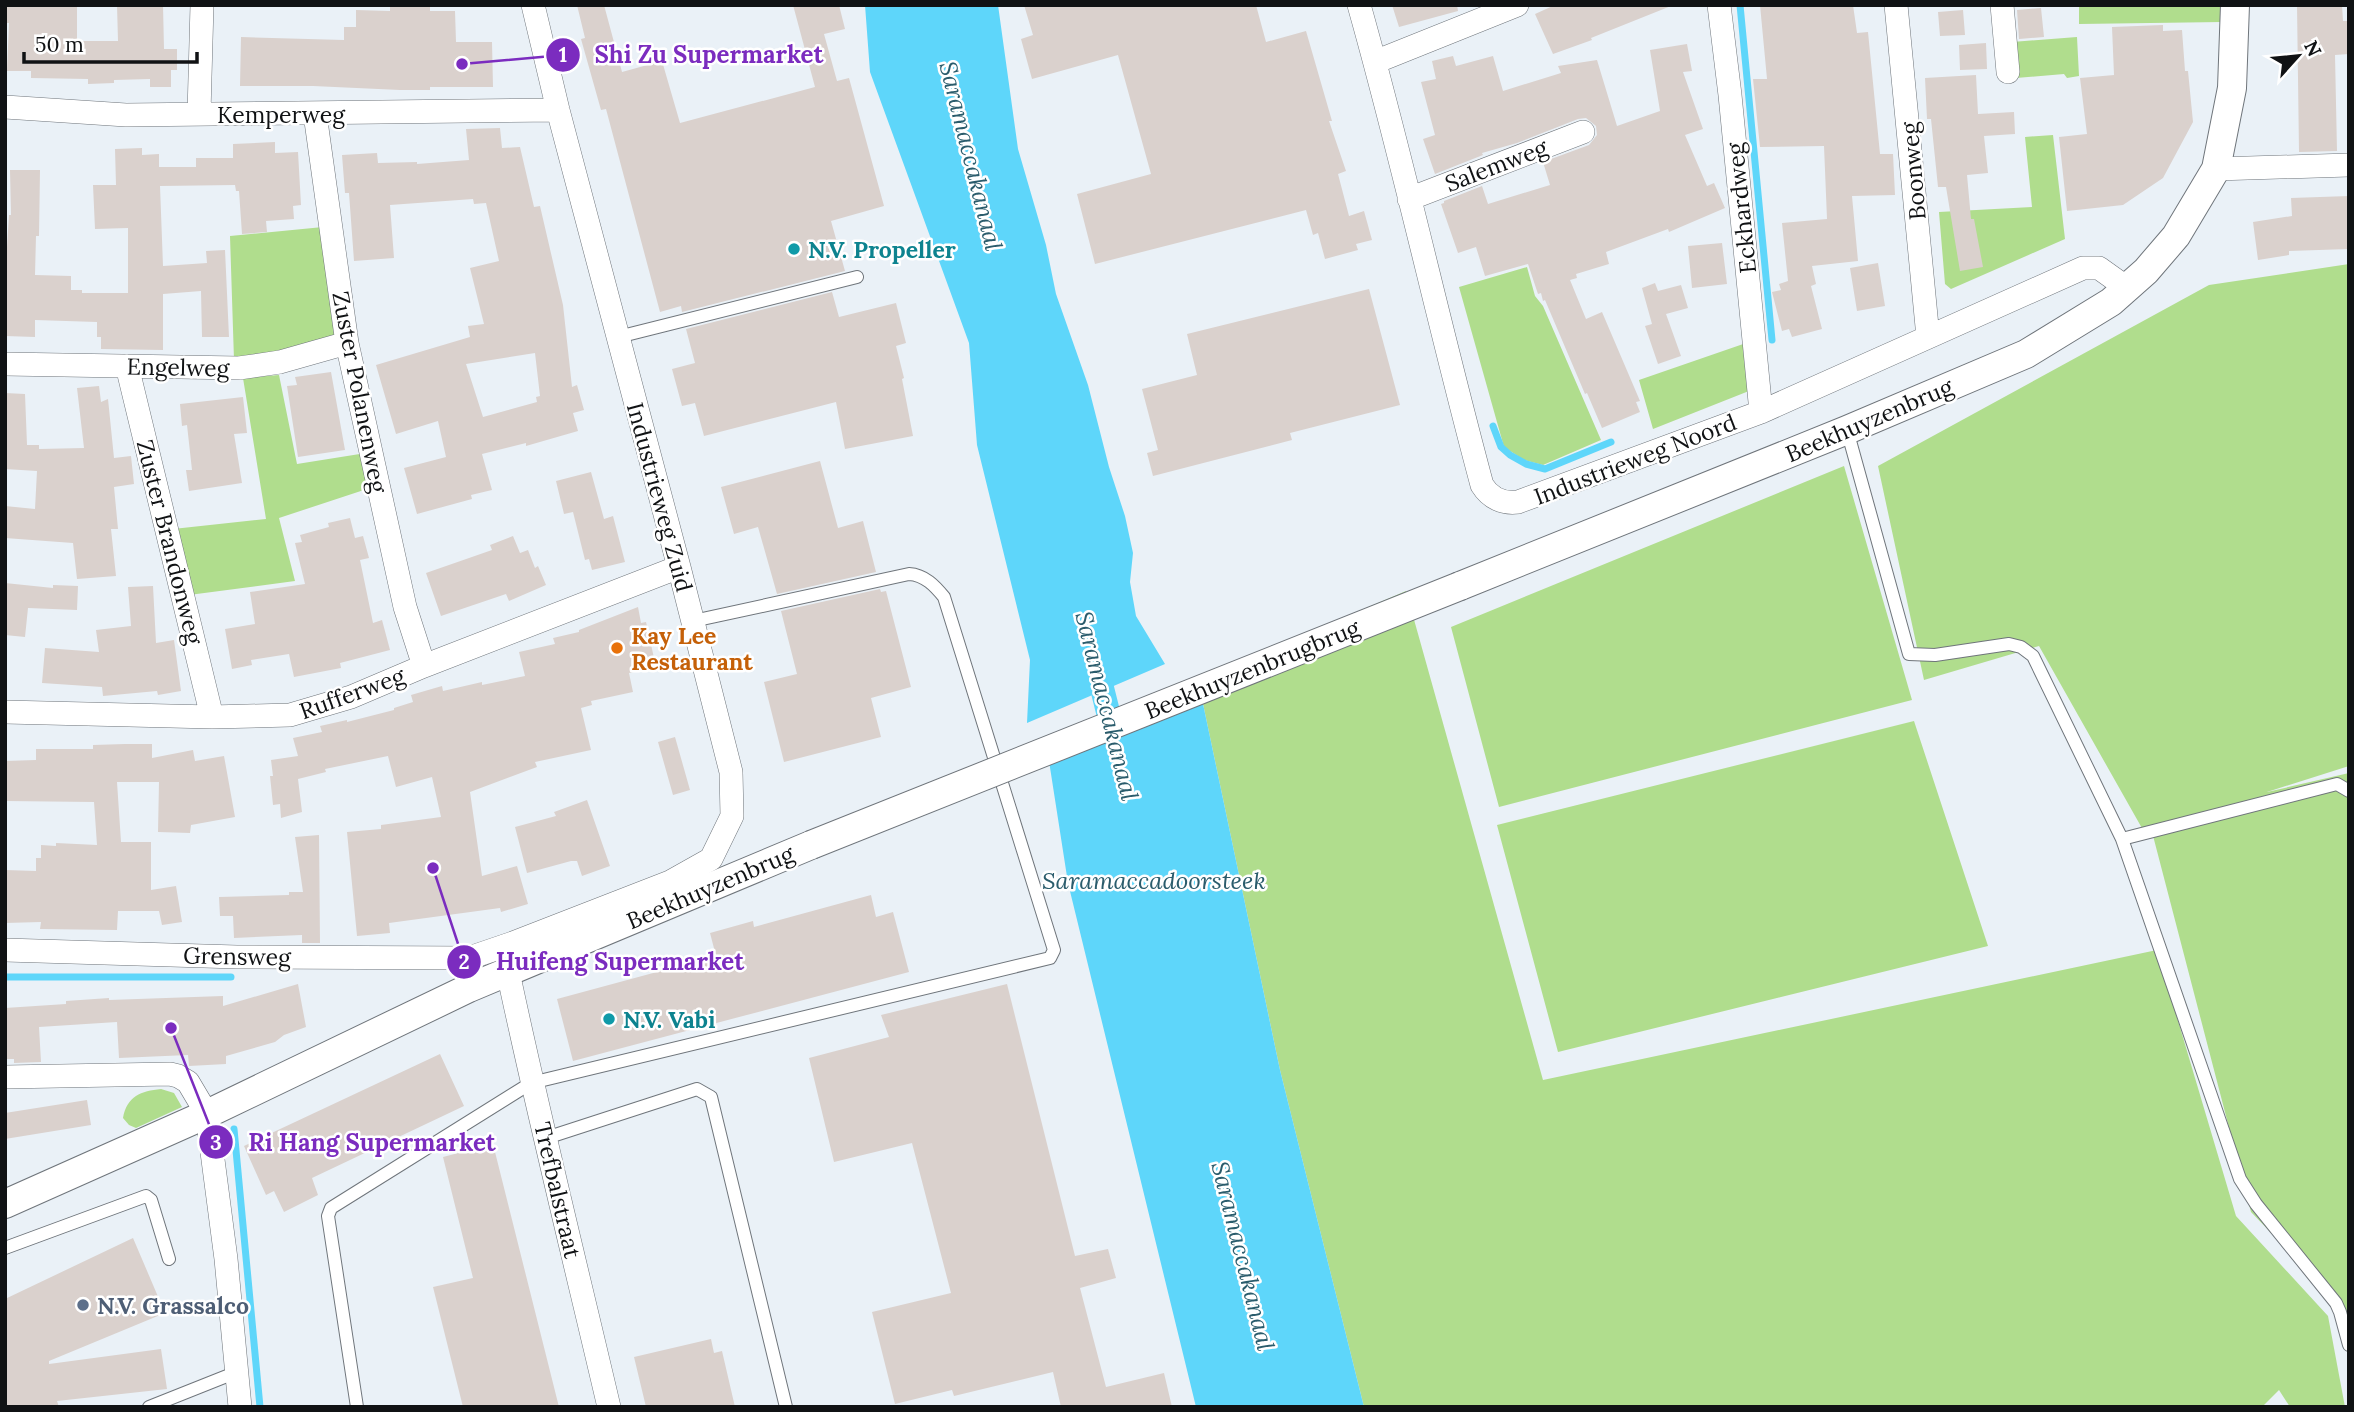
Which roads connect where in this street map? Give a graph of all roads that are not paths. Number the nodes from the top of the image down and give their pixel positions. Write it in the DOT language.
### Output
graph roads {
  1 [pos="202,5"];
  2 [pos="533,5"];
  3 [pos="1359,5"];
  4 [pos="1517,5"];
  5 [pos="1719,5"];
  6 [pos="1896,5"];
  7 [pos="2002,5"];
  8 [pos="2235,5"];
  9 [pos="1375,62"];
  10 [pos="2008,72"];
  11 [pos="5,107"];
  12 [pos="558,110"];
  13 [pos="199,113"];
  14 [pos="315,114"];
  15 [pos="1583,132"];
  16 [pos="2349,164"];
  17 [pos="2216,169"];
  18 [pos="1409,199"];
  19 [pos="858,276"];
  20 [pos="2127,288"];
  21 [pos="618,337"];
  22 [pos="1928,337"];
  23 [pos="347,343"];
  24 [pos="5,364"];
  25 [pos="128,366"];
  26 [pos="1761,412"];
  27 [pos="1847,430"];
  28 [pos="679,567"];
  29 [pos="1460,586"];
  30 [pos="693,621"];
  31 [pos="424,666"];
  32 [pos="5,712"];
  33 [pos="212,718"];
  34 [pos="2349,791"];
  35 [pos="2122,839"];
  36 [pos="811,845"];
  37 [pos="5,950"];
  38 [pos="469,958"];
  39 [pos="518,959"];
  40 [pos="469,988"];
  41 [pos="5,1077"];
  42 [pos="531,1083"];
  43 [pos="206,1114"];
  44 [pos="546,1138"];
  45 [pos="5,1204"];
  46 [pos="5,1248"];
  47 [pos="169,1259"];
  48 [pos="2349,1345"];
  49 [pos="237,1372"];
  50 [pos="149,1407"];
  51 [pos="240,1407"];
  52 [pos="357,1407"];
  53 [pos="609,1407"];
  54 [pos="786,1407"];
  1 -- 13 [label="street"];
  2 -- 12 [label="street, Industrieweg Zuid"];
  3 -- 9 [label="street, Industrieweg Noord"];
  4 -- 9 [label="street"];
  5 -- 26 [label="street, Eckhardweg"];
  6 -- 22 [label="street, Boonweg"];
  7 -- 10 [label="street"];
  8 -- 17 [label="street, Beekhuyzenbrug"];
  9 -- 18 [label="street, Industrieweg Noord"];
  11 -- 13 [label="street, Kemperweg"];
  12 -- 14 [label="street, Kemperweg"];
  12 -- 21 [label="street, Industrieweg Zuid"];
  13 -- 14 [label="street, Kemperweg"];
  14 -- 23 [label="street, Zuster Polanenweg"];
  15 -- 18 [label="street, Salemweg"];
  16 -- 17 [label="street"];
  17 -- 20 [label="street, Beekhuyzenbrug"];
  18 -- 26 [label="street, Industrieweg Noord"];
  19 -- 21 [label="lane"];
  20 -- 22 [label="street, Industrieweg Noord"];
  20 -- 27 [label="street, Beekhuyzenbrug"];
  21 -- 28 [label="street, Industrieweg Zuid"];
  22 -- 26 [label="street, Industrieweg Noord"];
  23 -- 25 [label="street, Engelweg"];
  23 -- 31 [label="street, Zuster Polanenweg"];
  24 -- 25 [label="street, Engelweg"];
  25 -- 33 [label="street, Zuster Brandonweg"];
  27 -- 29 [label="street, Beekhuyzenbrug"];
  27 -- 35 [label="lane"];
  28 -- 30 [label="street, Industrieweg Zuid"];
  28 -- 31 [label="street, Rufferweg"];
  29 -- 36 [label="street, Beekhuyzenbrugbrug, bridge"];
  30 -- 39 [label="street, Industrieweg Zuid"];
  30 -- 42 [label="lane"];
  31 -- 33 [label="street, Rufferweg"];
  32 -- 33 [label="street, Rufferweg"];
  34 -- 35 [label="lane"];
  35 -- 48 [label="lane"];
  36 -- 39 [label="street, Beekhuyzenbrug"];
  37 -- 38 [label="street, Grensweg"];
  38 -- 39 [label="street, Grensweg"];
  38 -- 40 [label="street"];
  39 -- 40 [label="street, Beekhuyzenbrug"];
  39 -- 42 [label="street, Trefbalstraat"];
  40 -- 43 [label="street, Beekhuyzenbrug"];
  41 -- 43 [label="street"];
  42 -- 44 [label="street, Trefbalstraat"];
  42 -- 52 [label="lane"];
  43 -- 45 [label="street, Beekhuyzenbrug"];
  43 -- 49 [label="street"];
  44 -- 53 [label="street, Trefbalstraat"];
  44 -- 54 [label="lane"];
  46 -- 47 [label="lane"];
  49 -- 50 [label="lane"];
  49 -- 51 [label="street"];
}
